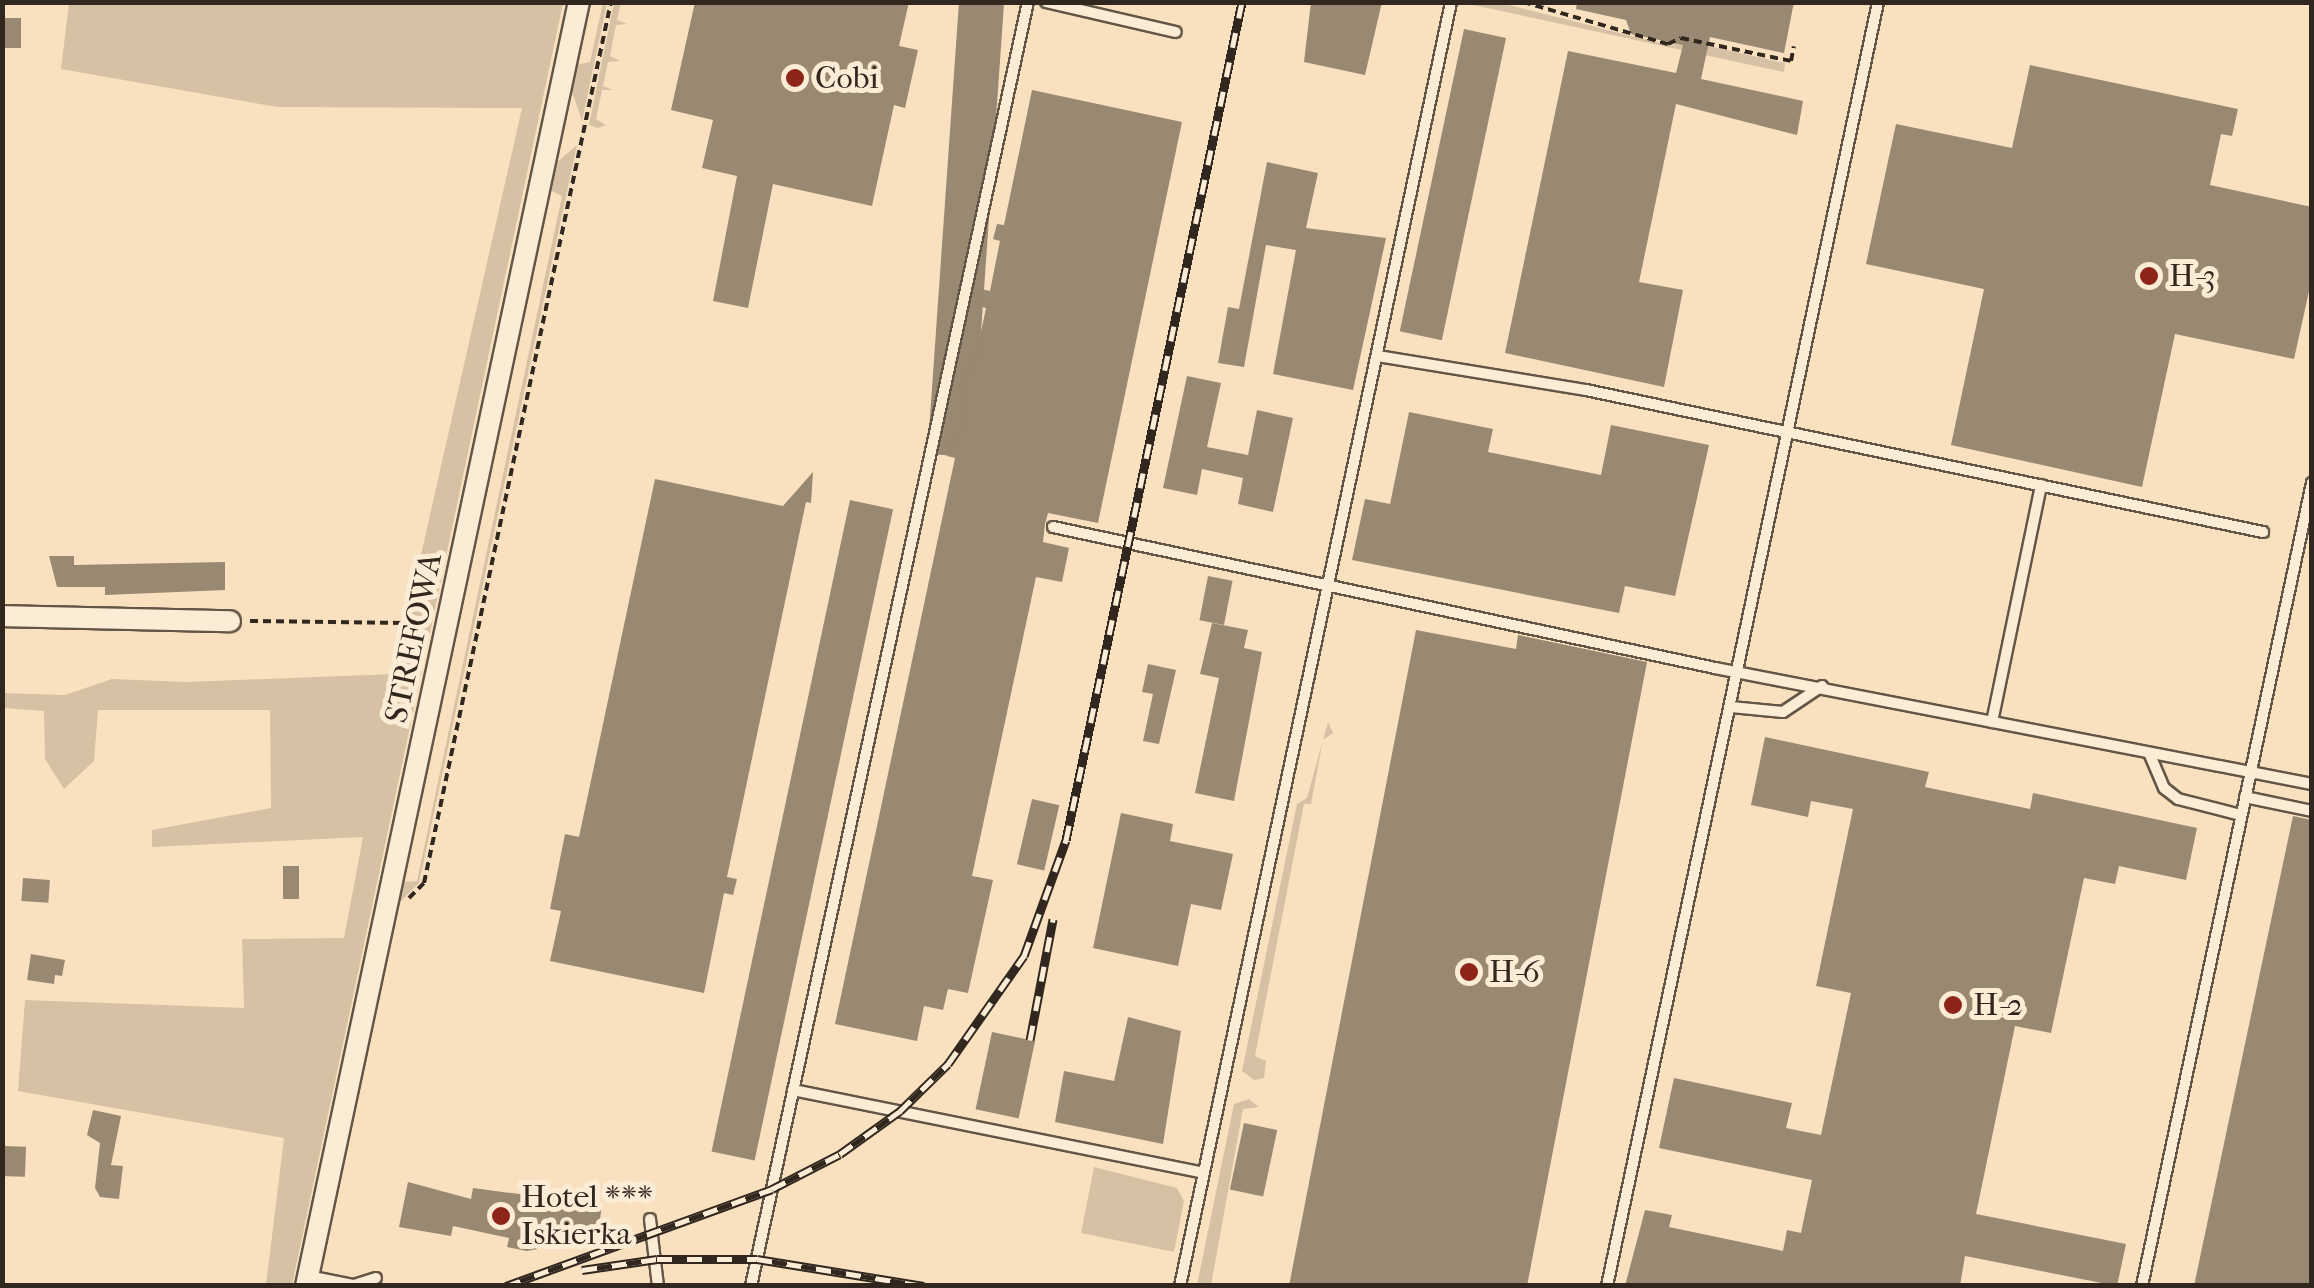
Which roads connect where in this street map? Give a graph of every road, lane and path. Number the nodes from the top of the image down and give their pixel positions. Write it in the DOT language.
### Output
graph roads {
  1 [pos="579,2"];
  2 [pos="611,2"];
  3 [pos="1028,2"];
  4 [pos="1046,2"];
  5 [pos="1452,2"];
  6 [pos="1523,2"];
  7 [pos="1878,2"];
  8 [pos="1176,32"];
  9 [pos="1794,46"];
  10 [pos="1378,356"];
  11 [pos="1787,432"];
  12 [pos="2312,483"];
  13 [pos="2040,485"];
  14 [pos="1053,527"];
  15 [pos="2263,532"];
  16 [pos="1329,585"];
  17 [pos="2,616"];
  18 [pos="230,621"];
  19 [pos="406,623"];
  20 [pos="1740,669"];
  21 [pos="1822,686"];
  22 [pos="1731,706"];
  23 [pos="1992,722"];
  24 [pos="2150,754"];
  25 [pos="2251,772"];
  26 [pos="2312,784"];
  27 [pos="2244,797"];
  28 [pos="2312,811"];
  29 [pos="2240,815"];
  30 [pos="401,906"];
  31 [pos="793,1090"];
  32 [pos="1203,1173"];
  33 [pos="650,1218"];
  34 [pos="376,1278"];
  35 [pos="307,1281"];
  36 [pos="658,1286"];
  37 [pos="751,1286"];
  38 [pos="1180,1286"];
  39 [pos="1607,1286"];
  40 [pos="2142,1286"];
  1 -- 35 [label="street, STREFOWA"];
  2 -- 30 [label="path"];
  3 -- 31 [label="lane"];
  4 -- 8 [label="lane"];
  5 -- 10 [label="lane"];
  6 -- 9 [label="path"];
  7 -- 11 [label="lane"];
  10 -- 11 [label="lane"];
  10 -- 16 [label="lane"];
  11 -- 13 [label="lane"];
  11 -- 20 [label="lane"];
  12 -- 25 [label="lane"];
  13 -- 15 [label="lane"];
  13 -- 23 [label="lane"];
  14 -- 16 [label="lane"];
  16 -- 20 [label="lane"];
  16 -- 32 [label="lane"];
  17 -- 18 [label="street"];
  18 -- 19 [label="path"];
  20 -- 21 [label="lane"];
  20 -- 22 [label="lane"];
  21 -- 22 [label="lane"];
  21 -- 23 [label="lane"];
  22 -- 39 [label="lane"];
  23 -- 24 [label="lane"];
  24 -- 25 [label="lane"];
  24 -- 29 [label="lane"];
  25 -- 26 [label="lane"];
  25 -- 27 [label="lane"];
  27 -- 28 [label="lane"];
  27 -- 29 [label="lane"];
  29 -- 40 [label="lane"];
  31 -- 32 [label="lane"];
  31 -- 37 [label="lane"];
  32 -- 38 [label="lane"];
  33 -- 36 [label="lane"];
  34 -- 35 [label="lane"];
}
